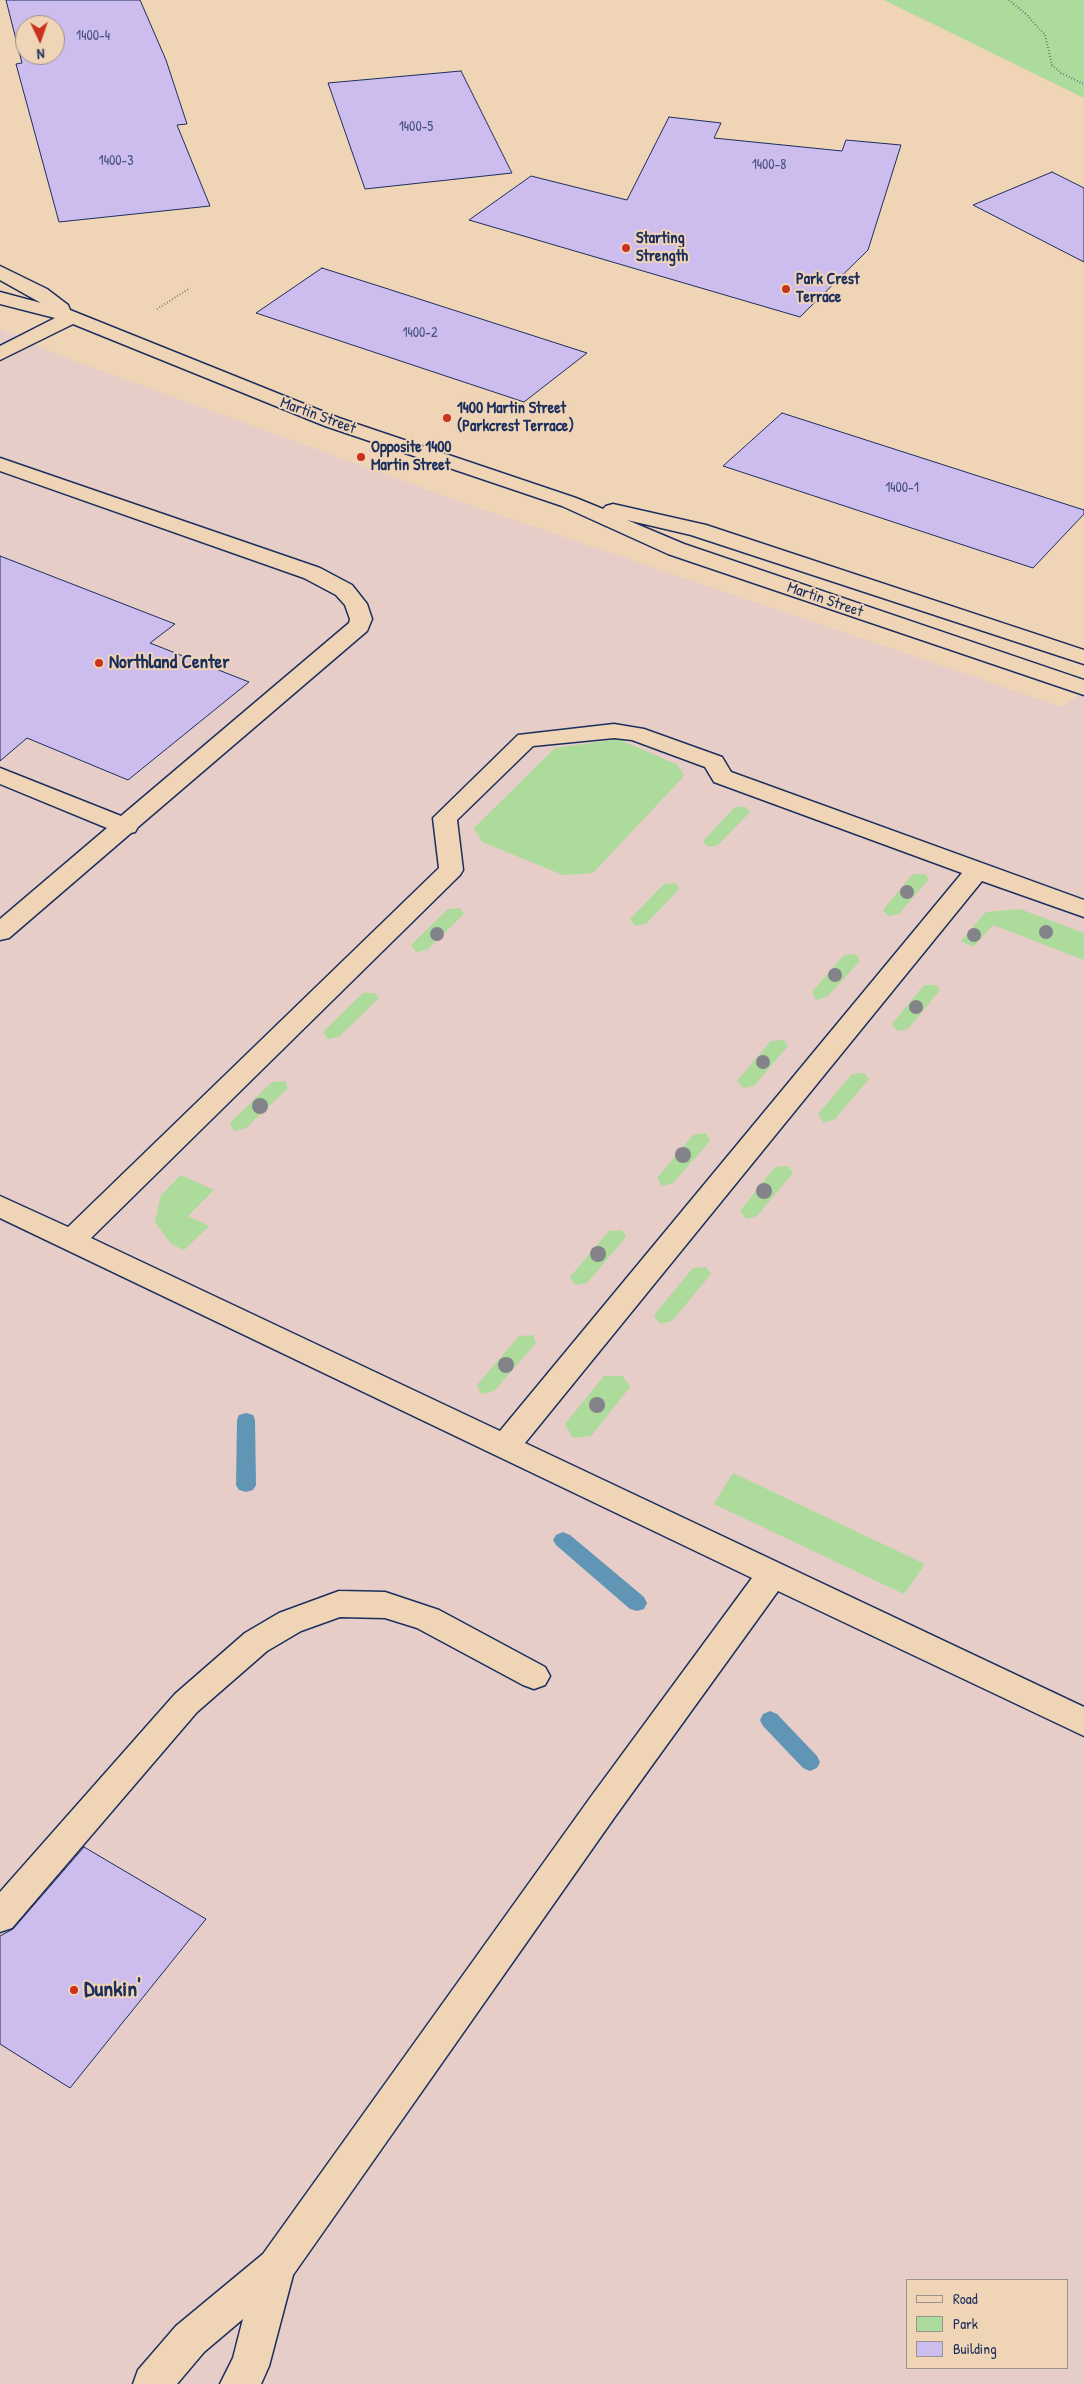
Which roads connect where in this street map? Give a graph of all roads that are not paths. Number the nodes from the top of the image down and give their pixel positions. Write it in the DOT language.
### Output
graph roads {
  1 [pos="0,272"];
  2 [pos="0,298"];
  3 [pos="72,317"];
  4 [pos="0,354"];
  5 [pos="0,464"];
  6 [pos="569,502"];
  7 [pos="1084,657"];
  8 [pos="1084,688"];
  9 [pos="0,775"];
  10 [pos="126,827"];
  11 [pos="978,870"];
  12 [pos="1084,909"];
  13 [pos="0,932"];
  14 [pos="0,1206"];
  15 [pos="72,1240"];
  16 [pos="506,1446"];
  17 [pos="773,1574"];
  18 [pos="534,1676"];
  19 [pos="1084,1722"];
  20 [pos="0,1917"];
  21 [pos="276,2267"];
  22 [pos="152,2384"];
  23 [pos="239,2384"];
  1 -- 3 [label="street, Martin Street"];
  2 -- 3 [label="street, Martin Street"];
  3 -- 4 [label="street"];
  3 -- 6 [label="street, Martin Street"];
  5 -- 10 [label="street"];
  6 -- 7 [label="street, Martin Street"];
  6 -- 8 [label="street, Martin Street"];
  9 -- 10 [label="street"];
  10 -- 13 [label="street"];
  11 -- 12 [label="street"];
  11 -- 15 [label="street"];
  11 -- 16 [label="street"];
  14 -- 15 [label="street"];
  15 -- 16 [label="street"];
  16 -- 17 [label="street"];
  17 -- 19 [label="street"];
  17 -- 21 [label="street"];
  18 -- 20 [label="street"];
  21 -- 22 [label="street"];
  21 -- 23 [label="street"];
}
